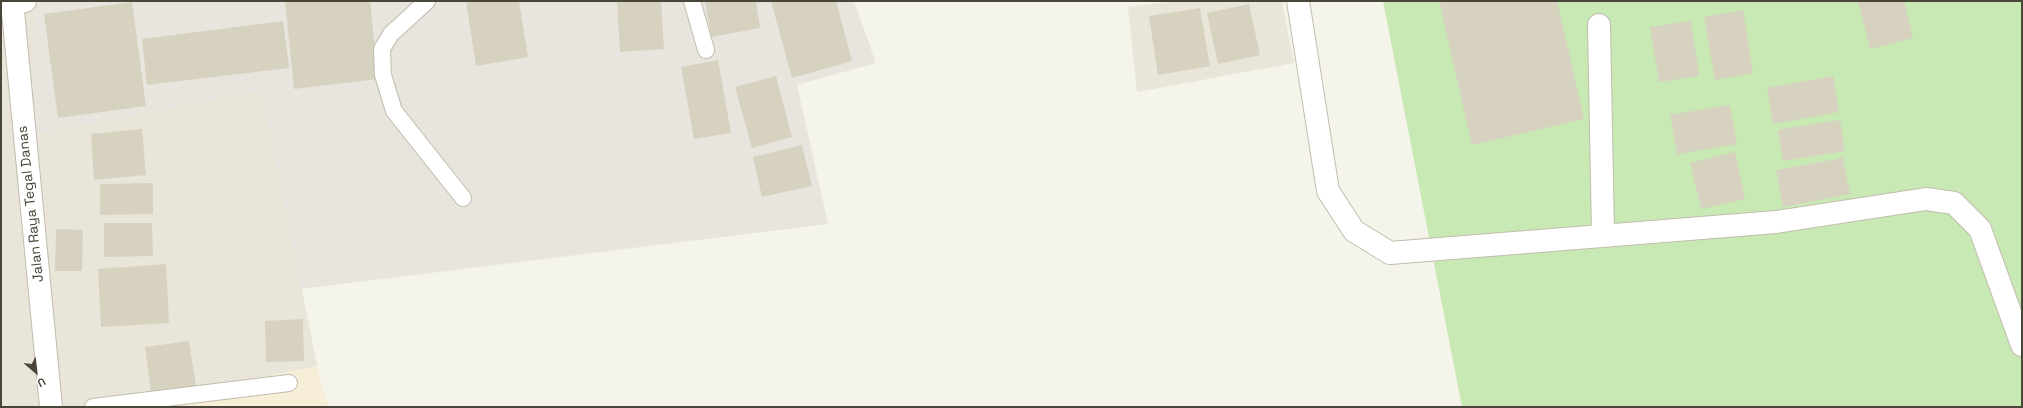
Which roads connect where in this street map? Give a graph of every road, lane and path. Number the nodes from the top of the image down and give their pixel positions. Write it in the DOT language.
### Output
graph roads {
  1 [pos="427,1"];
  2 [pos="692,1"];
  3 [pos="1298,1"];
  4 [pos="12,3"];
  5 [pos="1599,25"];
  6 [pos="706,50"];
  7 [pos="463,198"];
  8 [pos="1603,235"];
  9 [pos="2022,345"];
  10 [pos="289,383"];
  11 [pos="51,407"];
  12 [pos="93,407"];
  1 -- 7 [label="lane"];
  2 -- 6 [label="lane"];
  3 -- 8 [label="street"];
  4 -- 11 [label="street, Jalan Raya Tegal Danas"];
  5 -- 8 [label="street"];
  8 -- 9 [label="street"];
  10 -- 12 [label="lane"];
}
